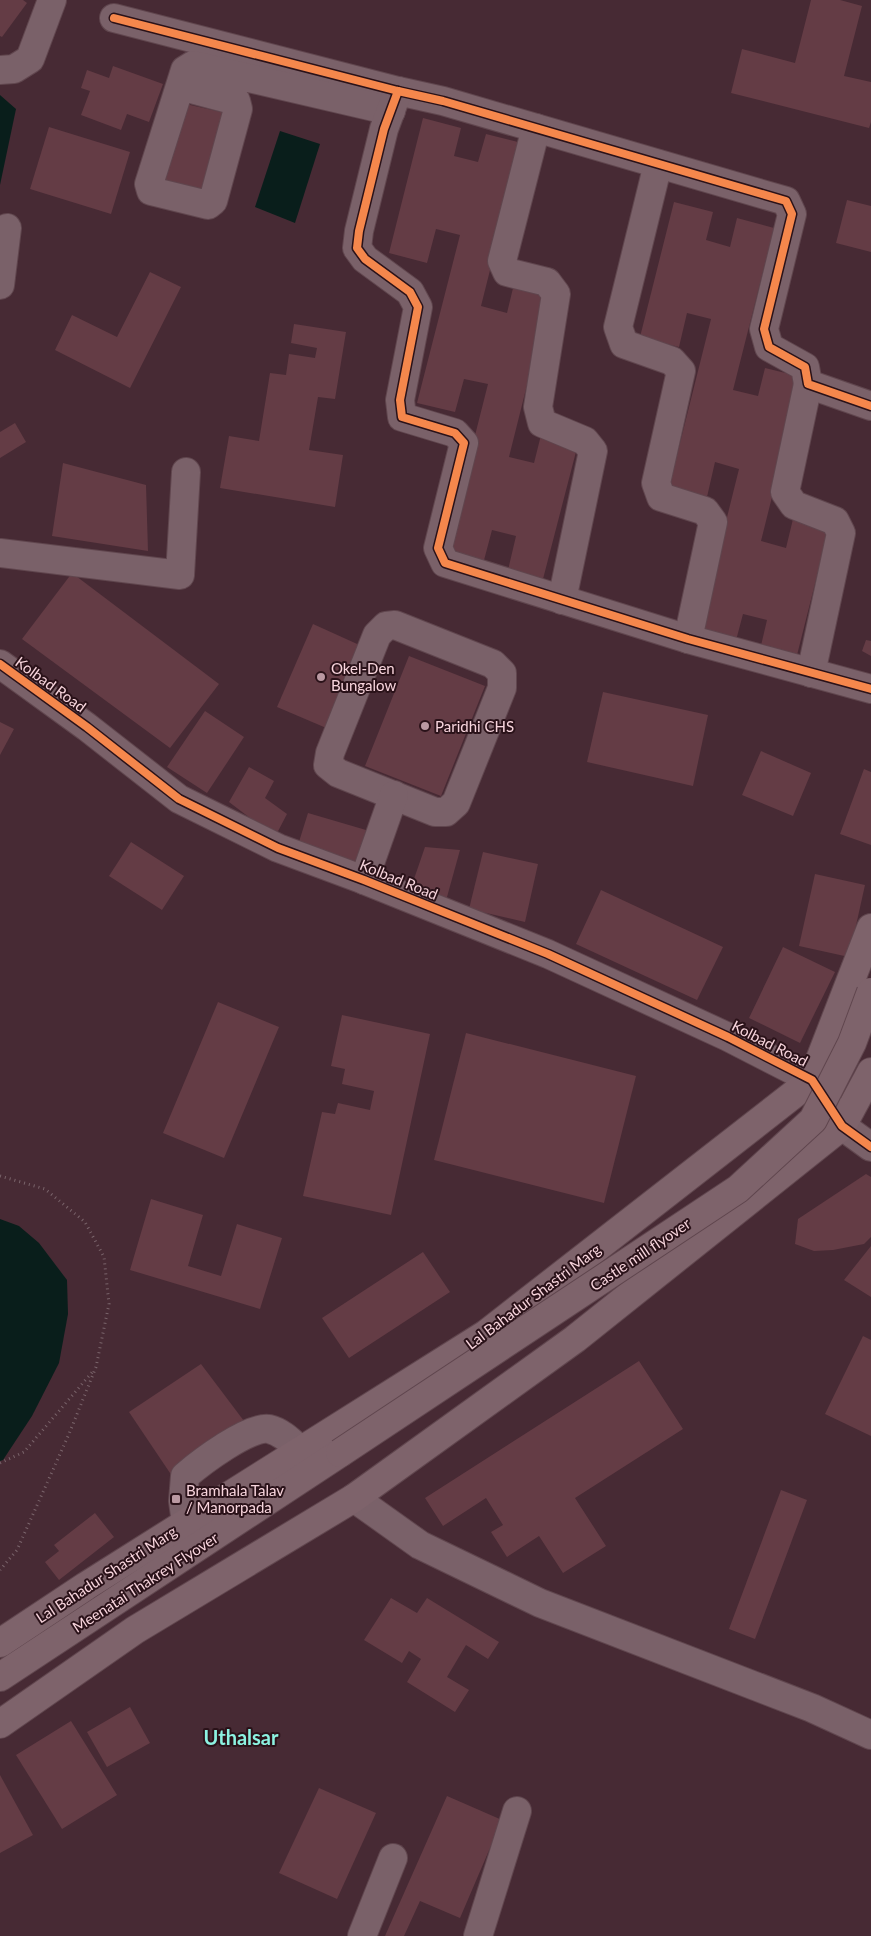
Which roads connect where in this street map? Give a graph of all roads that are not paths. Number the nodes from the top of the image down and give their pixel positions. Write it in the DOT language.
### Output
graph roads {
  1 [pos="52,0"];
  2 [pos="114,18"];
  3 [pos="0,70"];
  4 [pos="180,86"];
  5 [pos="394,101"];
  6 [pos="536,128"];
  7 [pos="658,164"];
  8 [pos="7,228"];
  9 [pos="0,285"];
  10 [pos="808,384"];
  11 [pos="871,406"];
  12 [pos="186,472"];
  13 [pos="0,553"];
  14 [pos="562,600"];
  15 [pos="688,640"];
  16 [pos="0,664"];
  17 [pos="810,673"];
  18 [pos="871,690"];
  19 [pos="394,795"];
  20 [pos="364,880"];
  21 [pos="871,928"];
  22 [pos="871,992"];
  23 [pos="871,1072"];
  24 [pos="812,1080"];
  25 [pos="842,1126"];
  26 [pos="871,1147"];
  27 [pos="301,1451"];
  28 [pos="340,1453"];
  29 [pos="354,1498"];
  30 [pos="186,1523"];
  31 [pos="0,1643"];
  32 [pos="0,1677"];
  33 [pos="0,1724"];
  34 [pos="871,1735"];
  35 [pos="517,1810"];
  36 [pos="393,1858"];
  37 [pos="362,1936"];
  38 [pos="478,1936"];
  1 -- 3 [label="street"];
  2 -- 5 [label="street"];
  4 -- 5 [label="street"];
  5 -- 6 [label="street"];
  5 -- 14 [label="street"];
  6 -- 7 [label="street"];
  6 -- 14 [label="street"];
  7 -- 10 [label="street"];
  7 -- 15 [label="street"];
  8 -- 9 [label="street"];
  10 -- 11 [label="street"];
  10 -- 17 [label="street"];
  12 -- 13 [label="street"];
  14 -- 15 [label="street"];
  15 -- 17 [label="street"];
  16 -- 20 [label="street, Kolbad Road"];
  17 -- 18 [label="street"];
  19 -- 19 [label="street"];
  19 -- 20 [label="street"];
  20 -- 24 [label="street, Kolbad Road"];
  21 -- 24 [label="main road"];
  22 -- 28 [label="main road, Castle mill flyover, bridge"];
  23 -- 25 [label="main road"];
  24 -- 25 [label="street"];
  24 -- 27 [label="main road, Lal Bahadur Shastri Marg"];
  25 -- 26 [label="street"];
  25 -- 29 [label="main road"];
  27 -- 30 [label="main road, Lal Bahadur Shastri Marg"];
  27 -- 30 [label="street"];
  28 -- 32 [label="main road, Meenatai Thakrey Flyover"];
  29 -- 33 [label="main road"];
  29 -- 34 [label="street"];
  30 -- 31 [label="main road, Lal Bahadur Shastri Marg"];
  35 -- 38 [label="street"];
  36 -- 37 [label="street"];
}
